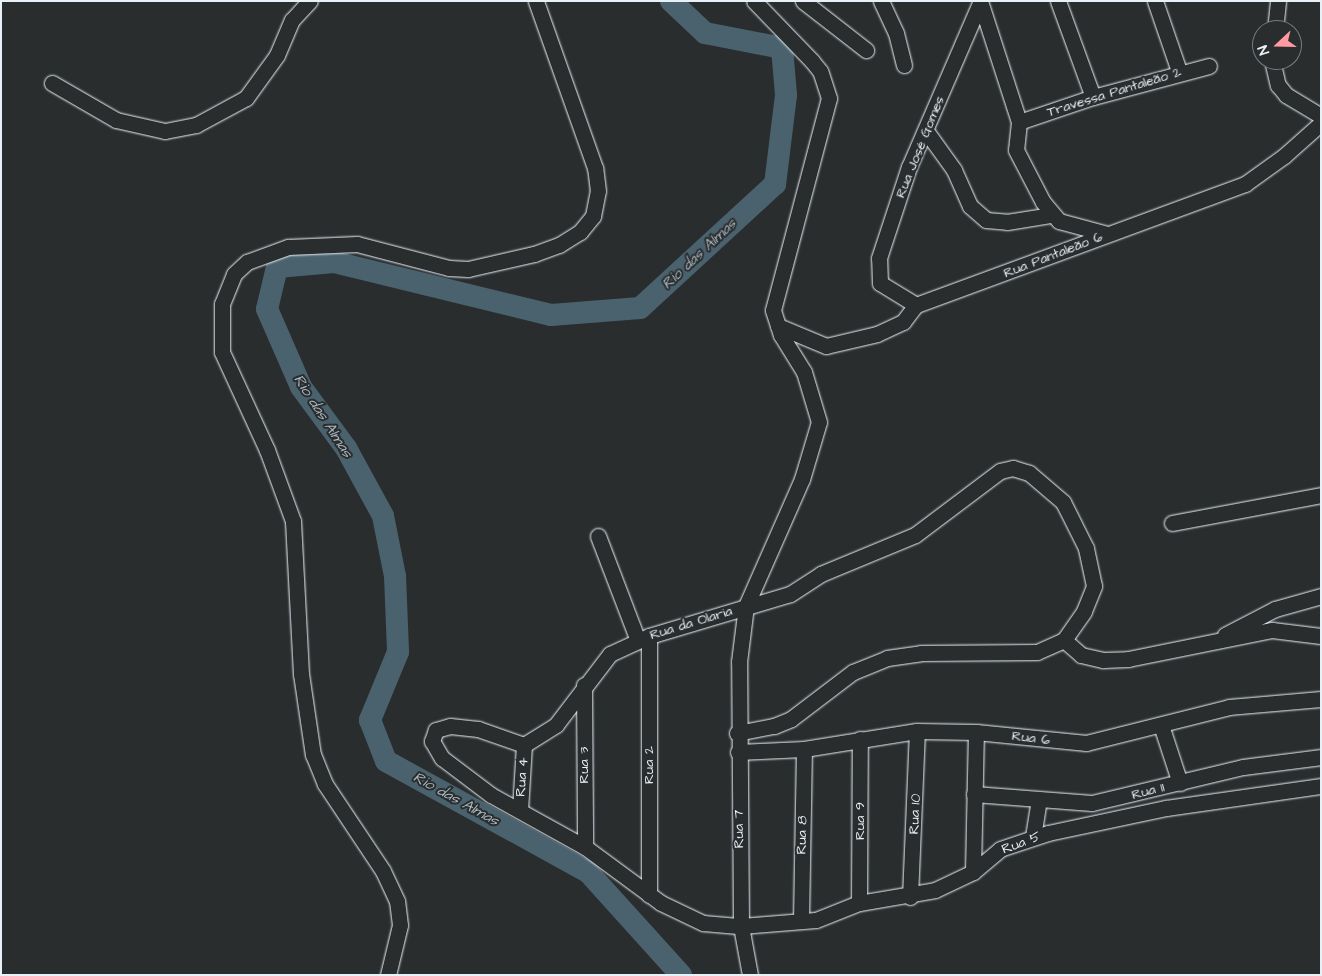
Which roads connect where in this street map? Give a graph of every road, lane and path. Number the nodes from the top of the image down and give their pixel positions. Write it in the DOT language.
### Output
graph roads {
  1 [pos="310,1"];
  2 [pos="536,1"];
  3 [pos="754,1"];
  4 [pos="803,1"];
  5 [pos="881,1"];
  6 [pos="1058,1"];
  7 [pos="1155,1"];
  8 [pos="1278,1"];
  9 [pos="980,2"];
  10 [pos="1276,20"];
  11 [pos="866,50"];
  12 [pos="904,65"];
  13 [pos="1209,66"];
  14 [pos="1274,70"];
  15 [pos="1179,71"];
  16 [pos="52,83"];
  17 [pos="1093,97"];
  18 [pos="1321,116"];
  19 [pos="1019,122"];
  20 [pos="1321,123"];
  21 [pos="926,131"];
  22 [pos="1051,215"];
  23 [pos="1107,234"];
  24 [pos="916,306"];
  25 [pos="778,326"];
  26 [pos="1321,495"];
  27 [pos="1172,522"];
  28 [pos="598,536"];
  29 [pos="1321,596"];
  30 [pos="746,606"];
  31 [pos="1321,636"];
  32 [pos="644,638"];
  33 [pos="1064,640"];
  34 [pos="1216,640"];
  35 [pos="584,684"];
  36 [pos="1321,699"];
  37 [pos="1161,726"];
  38 [pos="917,731"];
  39 [pos="976,732"];
  40 [pos="737,733"];
  41 [pos="860,738"];
  42 [pos="524,745"];
  43 [pos="804,749"];
  44 [pos="738,752"];
  45 [pos="1321,757"];
  46 [pos="1180,783"];
  47 [pos="1321,786"];
  48 [pos="974,794"];
  49 [pos="1039,801"];
  50 [pos="520,810"];
  51 [pos="1033,836"];
  52 [pos="585,847"];
  53 [pos="973,872"];
  54 [pos="649,895"];
  55 [pos="910,897"];
  56 [pos="859,903"];
  57 [pos="800,920"];
  58 [pos="741,926"];
  59 [pos="388,975"];
  60 [pos="750,975"];
  1 -- 16 [label="street"];
  2 -- 59 [label="street"];
  3 -- 25 [label="street"];
  4 -- 11 [label="street"];
  5 -- 12 [label="street"];
  6 -- 17 [label="street"];
  7 -- 15 [label="street"];
  8 -- 10 [label="street"];
  9 -- 19 [label="street"];
  9 -- 21 [label="street, Rua José Gomes"];
  13 -- 15 [label="street, Travessa Pantaleão 2"];
  14 -- 18 [label="street"];
  15 -- 17 [label="street, Travessa Pantaleão 2"];
  17 -- 19 [label="street, Travessa Pantaleão 2"];
  19 -- 22 [label="street"];
  20 -- 23 [label="street, Rua Pantaleão 6"];
  21 -- 22 [label="street"];
  21 -- 24 [label="street, Rua José Gomes"];
  22 -- 23 [label="street"];
  23 -- 24 [label="street, Rua Pantaleão 6"];
  24 -- 25 [label="street, Rua Pantaleão 6"];
  25 -- 30 [label="street, Rua 7"];
  26 -- 27 [label="street"];
  28 -- 32 [label="street, Rua 2"];
  29 -- 34 [label="street"];
  30 -- 32 [label="street, Rua da Olaria"];
  30 -- 33 [label="street, Rua da Olaria"];
  30 -- 40 [label="street, Rua 7"];
  31 -- 34 [label="street"];
  32 -- 35 [label="street, Rua da Olaria"];
  32 -- 54 [label="street, Rua 2"];
  33 -- 34 [label="street"];
  33 -- 40 [label="street"];
  35 -- 42 [label="street, Rua da Olaria"];
  35 -- 52 [label="street, Rua 3"];
  36 -- 37 [label="street, Rua 6"];
  37 -- 39 [label="street, Rua 6"];
  37 -- 46 [label="street"];
  38 -- 39 [label="street, Rua 6"];
  38 -- 41 [label="street, Rua 6"];
  38 -- 55 [label="street, Rua 10"];
  39 -- 48 [label="street"];
  40 -- 44 [label="street, Rua 7"];
  41 -- 43 [label="street, Rua 6"];
  41 -- 56 [label="street, Rua 9"];
  42 -- 50 [label="street, Rua 4"];
  42 -- 50 [label="street"];
  43 -- 44 [label="street, Rua 6"];
  43 -- 57 [label="street, Rua 8"];
  44 -- 58 [label="street, Rua 7"];
  45 -- 46 [label="street, Rua 11"];
  46 -- 49 [label="street, Rua 11"];
  47 -- 51 [label="street, Rua 5"];
  48 -- 49 [label="street, Rua 11"];
  48 -- 53 [label="street"];
  49 -- 51 [label="street"];
  50 -- 52 [label="street"];
  51 -- 53 [label="street, Rua 5"];
  52 -- 54 [label="street"];
  53 -- 55 [label="street, Rua 5"];
  54 -- 58 [label="street, Rua 5"];
  55 -- 56 [label="street, Rua 5"];
  56 -- 57 [label="street, Rua 5"];
  57 -- 58 [label="street, Rua 5"];
  58 -- 60 [label="street, Rua 7"];
}
